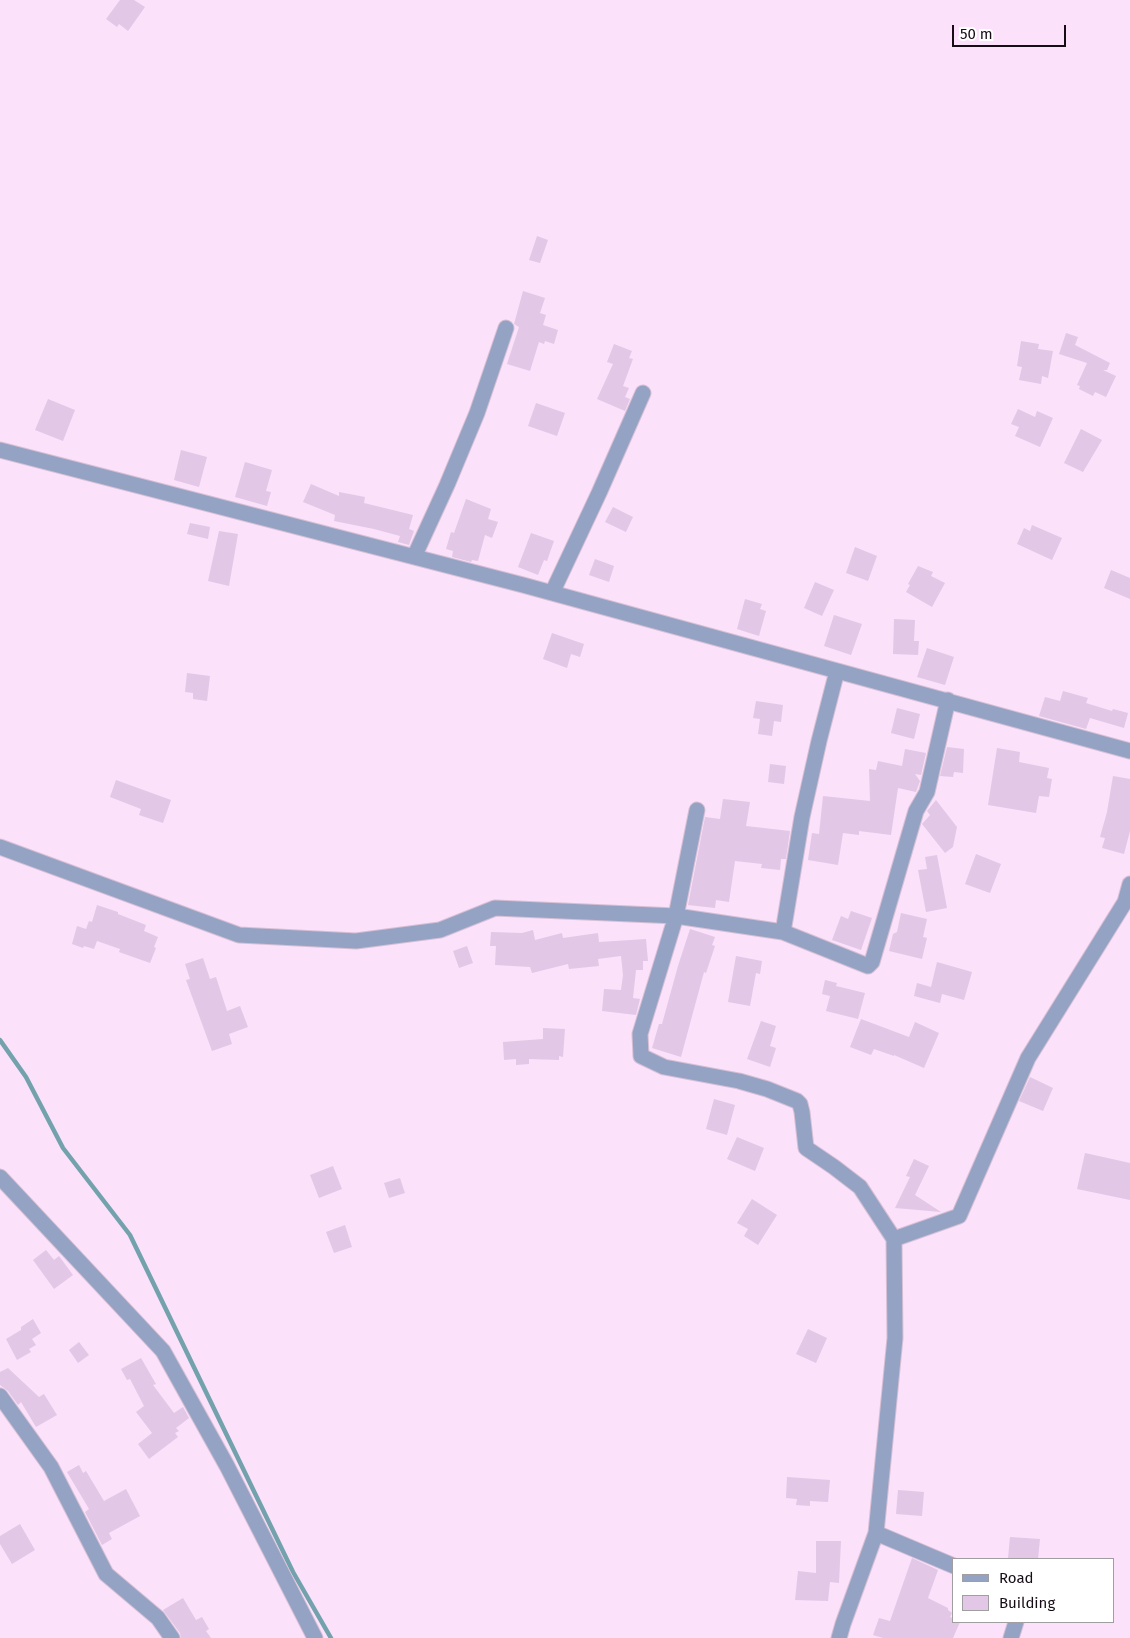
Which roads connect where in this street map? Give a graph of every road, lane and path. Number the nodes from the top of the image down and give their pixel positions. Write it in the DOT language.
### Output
graph roads {
  1 [pos="506,328"];
  2 [pos="643,393"];
  3 [pos="0,450"];
  4 [pos="414,557"];
  5 [pos="552,593"];
  6 [pos="837,671"];
  7 [pos="948,700"];
  8 [pos="1130,751"];
  9 [pos="697,810"];
  10 [pos="0,847"];
  11 [pos="1130,884"];
  12 [pos="676,916"];
  13 [pos="783,932"];
  14 [pos="0,1177"];
  15 [pos="894,1239"];
  16 [pos="0,1396"];
  17 [pos="876,1533"];
  18 [pos="952,1565"];
  19 [pos="1016,1623"];
  20 [pos="172,1638"];
  21 [pos="315,1638"];
  22 [pos="840,1638"];
  23 [pos="1011,1638"];
  1 -- 4 [label="street"];
  2 -- 5 [label="street"];
  3 -- 4 [label="street"];
  4 -- 5 [label="street"];
  5 -- 6 [label="street"];
  6 -- 7 [label="street"];
  6 -- 13 [label="street"];
  7 -- 8 [label="street"];
  7 -- 13 [label="street"];
  9 -- 12 [label="street"];
  10 -- 12 [label="street"];
  11 -- 15 [label="street"];
  12 -- 13 [label="street"];
  12 -- 15 [label="street"];
  14 -- 21 [label="street"];
  15 -- 17 [label="street"];
  16 -- 20 [label="street"];
  17 -- 18 [label="street"];
  17 -- 22 [label="street"];
  19 -- 23 [label="street"];
}
